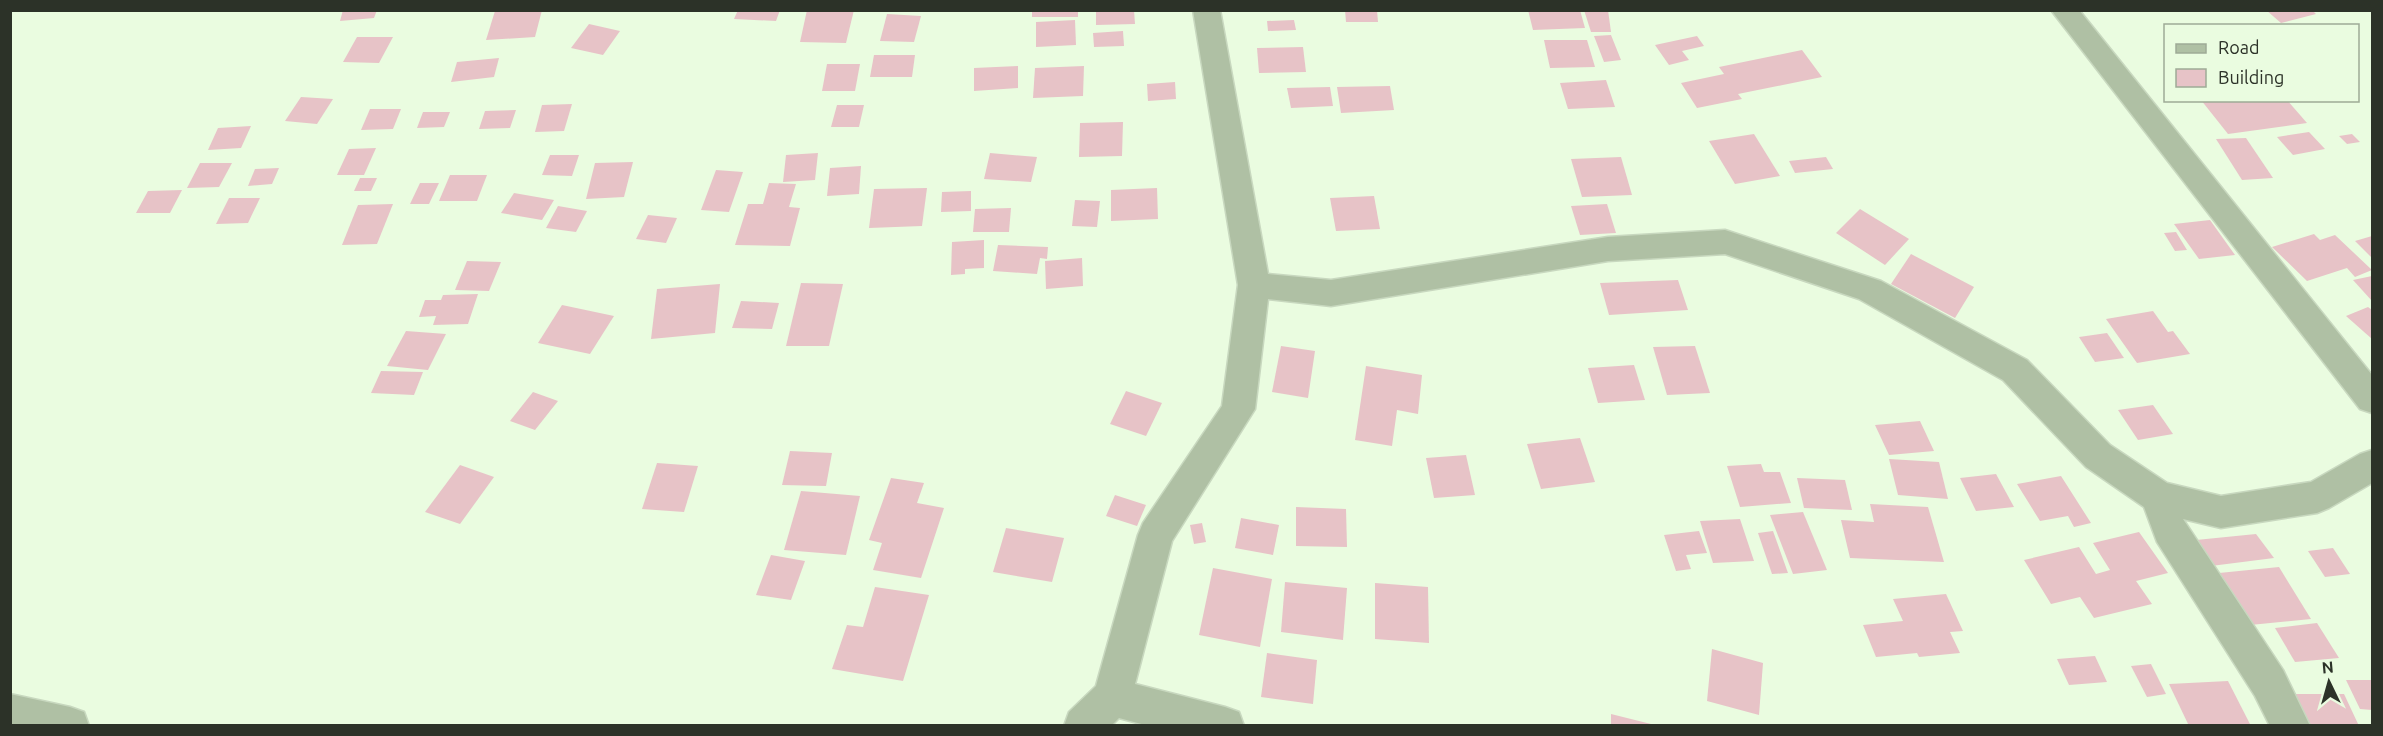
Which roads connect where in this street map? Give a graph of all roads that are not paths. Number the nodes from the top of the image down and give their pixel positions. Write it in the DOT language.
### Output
graph roads {
  1 [pos="1206,10"];
  2 [pos="2064,10"];
  3 [pos="1254,285"];
  4 [pos="2373,399"];
  5 [pos="2373,465"];
  6 [pos="2158,496"];
  7 [pos="1112,697"];
  8 [pos="10,713"];
  9 [pos="70,726"];
  10 [pos="1083,726"];
  11 [pos="1225,726"];
  12 [pos="2291,726"];
  1 -- 3 [label="street"];
  2 -- 4 [label="street"];
  3 -- 6 [label="street"];
  3 -- 7 [label="street"];
  5 -- 6 [label="street"];
  6 -- 12 [label="street"];
  7 -- 10 [label="street"];
  7 -- 11 [label="street"];
  8 -- 9 [label="street"];
}
